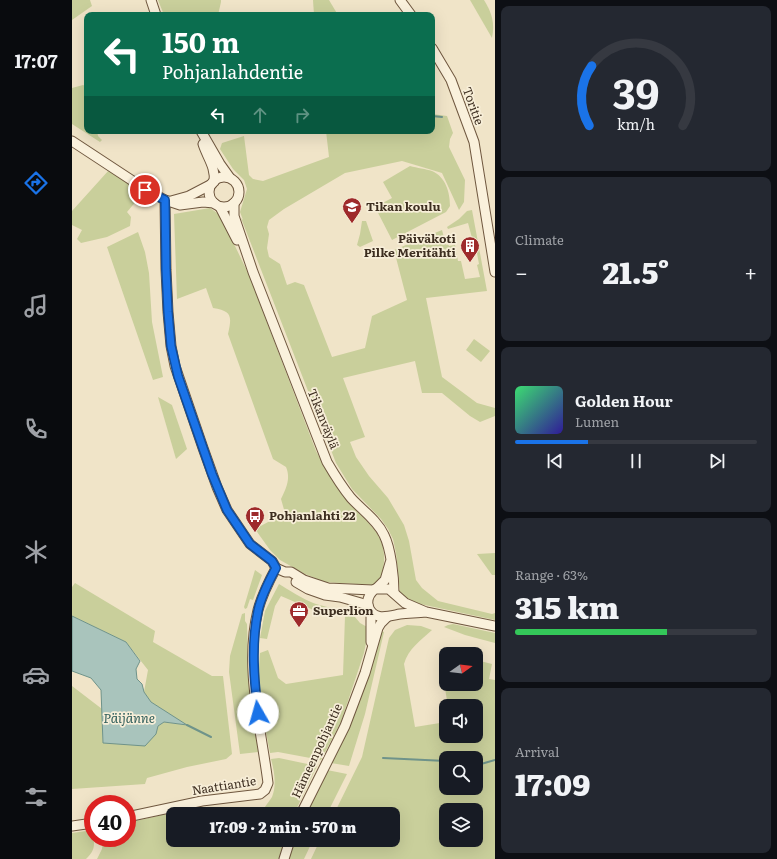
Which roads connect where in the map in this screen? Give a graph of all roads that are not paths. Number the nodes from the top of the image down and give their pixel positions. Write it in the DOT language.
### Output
graph roads {
  1 [pos="150,0"];
  2 [pos="400,0"];
  3 [pos="155,12"];
  4 [pos="408,12"];
  5 [pos="435,53"];
  6 [pos="201,134"];
  7 [pos="202,134"];
  8 [pos="72,141"];
  9 [pos="230,178"];
  10 [pos="212,183"];
  11 [pos="168,200"];
  12 [pos="234,203"];
  13 [pos="217,205"];
  14 [pos="254,272"];
  15 [pos="495,272"];
  16 [pos="391,562"];
  17 [pos="275,567"];
  18 [pos="285,572"];
  19 [pos="375,589"];
  20 [pos="395,594"];
  21 [pos="370,608"];
  22 [pos="426,612"];
  23 [pos="390,616"];
  24 [pos="495,626"];
  25 [pos="371,653"];
  26 [pos="304,807"];
  27 [pos="136,815"];
  28 [pos="84,824"];
  29 [pos="72,826"];
  30 [pos="288,847"];
  31 [pos="284,859"];
  1 -- 3 [label="street"];
  2 -- 4 [label="street"];
  5 -- 15 [label="street, Toritie"];
  6 -- 10 [label="street"];
  7 -- 9 [label="street"];
  8 -- 11 [label="street"];
  9 -- 10 [label="street"];
  9 -- 12 [label="street"];
  10 -- 11 [label="street"];
  10 -- 13 [label="street"];
  11 -- 13 [label="street"];
  11 -- 17 [label="street"];
  12 -- 13 [label="street"];
  12 -- 14 [label="street, Tikanväylä"];
  13 -- 14 [label="street, Tikanväylä"];
  14 -- 16 [label="street, Tikanväylä"];
  16 -- 19 [label="street"];
  16 -- 20 [label="street, Tikanväylä"];
  17 -- 18 [label="street"];
  17 -- 27 [label="street, Naattiantie"];
  18 -- 19 [label="street"];
  18 -- 21 [label="street"];
  19 -- 20 [label="street"];
  19 -- 21 [label="street"];
  20 -- 22 [label="street"];
  20 -- 23 [label="street"];
  21 -- 23 [label="street"];
  21 -- 25 [label="street, Hämeenpohjantie"];
  22 -- 23 [label="street"];
  22 -- 24 [label="street"];
  23 -- 25 [label="street, Hämeenpohjantie"];
  25 -- 26 [label="street, Hämeenpohjantie"];
  28 -- 29 [label="street"];
  30 -- 31 [label="street"];
}
